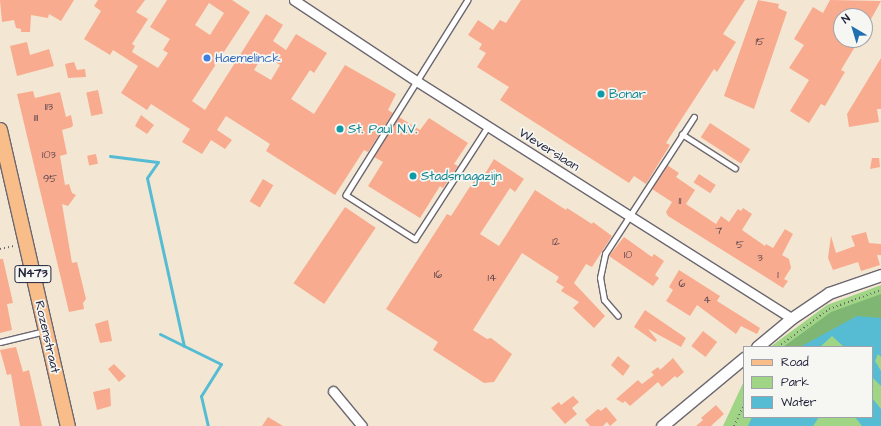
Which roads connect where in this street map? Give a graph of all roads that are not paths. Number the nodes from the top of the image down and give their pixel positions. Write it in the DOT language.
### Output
graph roads {
  1 [pos="294,0"];
  2 [pos="468,0"];
  3 [pos="418,82"];
  4 [pos="694,116"];
  5 [pos="488,126"];
  6 [pos="0,130"];
  7 [pos="682,134"];
  8 [pos="735,168"];
  9 [pos="629,215"];
  10 [pos="881,275"];
  11 [pos="618,316"];
  12 [pos="792,318"];
  13 [pos="46,331"];
  14 [pos="0,342"];
  15 [pos="758,346"];
  16 [pos="743,359"];
  17 [pos="332,391"];
  18 [pos="68,426"];
  19 [pos="362,426"];
  20 [pos="662,426"];
  1 -- 3 [label="street, Weverslaan"];
  2 -- 3 [label="lane"];
  3 -- 5 [label="street, Weverslaan"];
  3 -- 5 [label="lane"];
  4 -- 7 [label="lane"];
  5 -- 9 [label="street, Weverslaan"];
  6 -- 13 [label="main road, Rozenstraat / N473"];
  7 -- 8 [label="lane"];
  7 -- 9 [label="lane"];
  9 -- 11 [label="lane"];
  9 -- 12 [label="street, Weverslaan"];
  10 -- 12 [label="street"];
  12 -- 15 [label="street"];
  13 -- 14 [label="lane"];
  13 -- 18 [label="main road, Rozenstraat / N473"];
  16 -- 20 [label="street"];
  17 -- 19 [label="street"];
}
